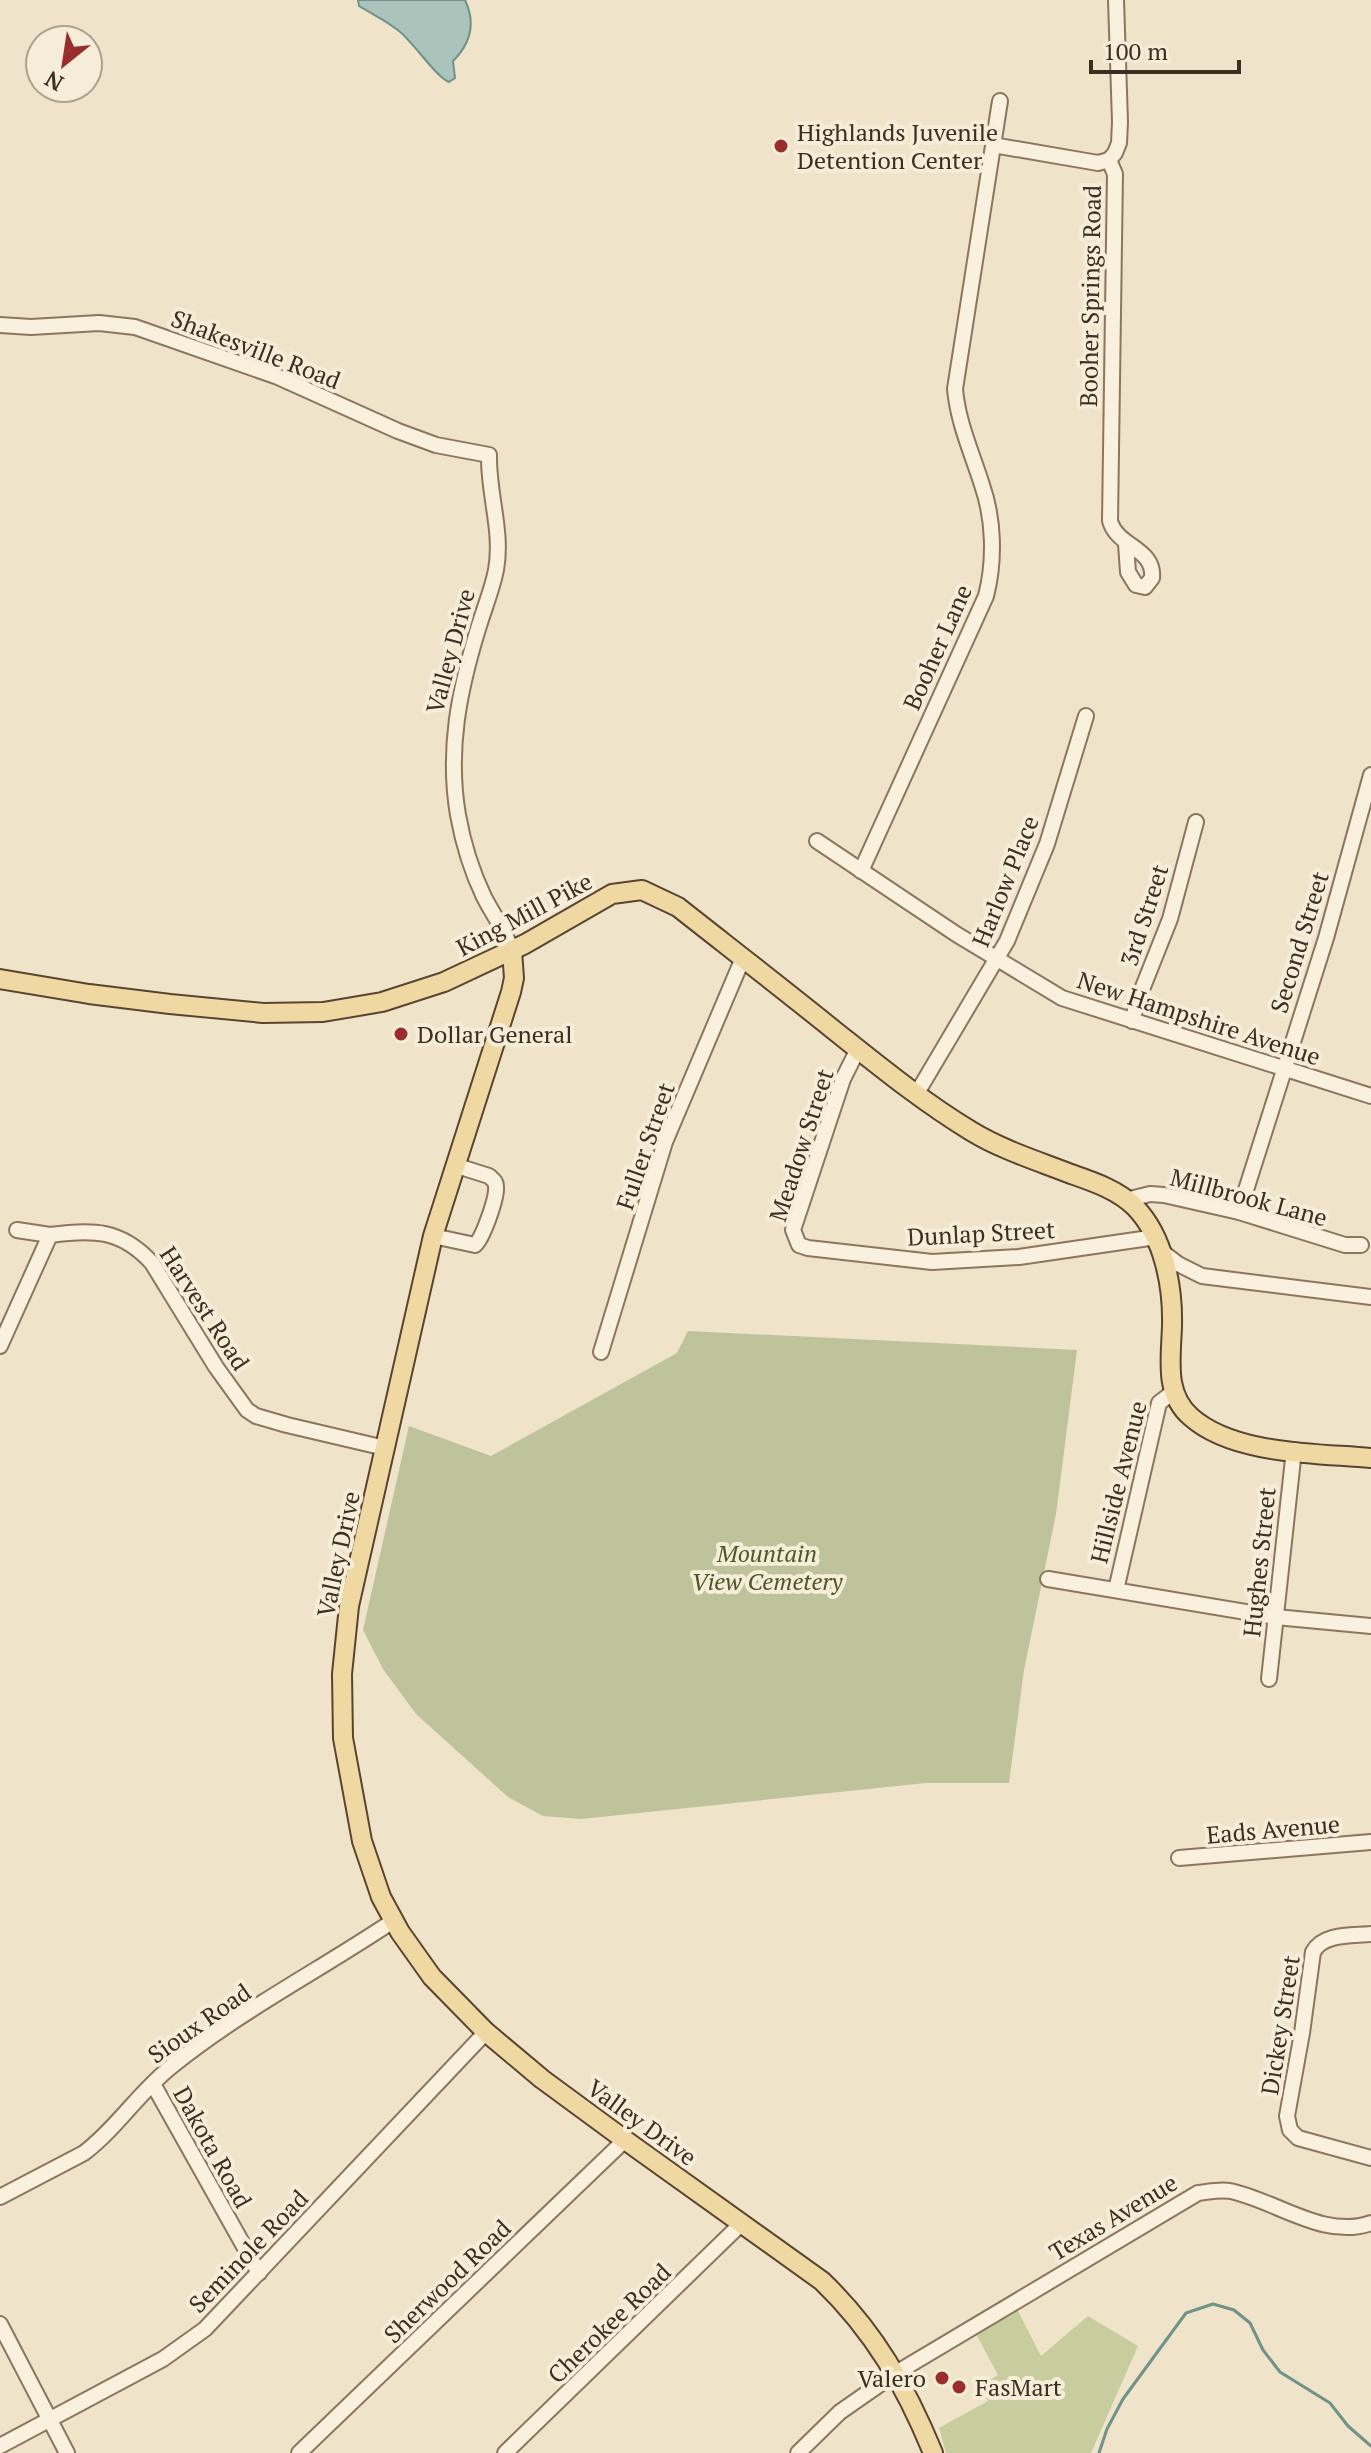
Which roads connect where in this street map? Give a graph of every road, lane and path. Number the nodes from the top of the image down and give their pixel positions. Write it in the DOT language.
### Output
graph roads {
  1 [pos="1116,0"];
  2 [pos="1000,101"];
  3 [pos="993,145"];
  4 [pos="1109,160"];
  5 [pos="0,325"];
  6 [pos="489,455"];
  7 [pos="1126,544"];
  8 [pos="1086,716"];
  9 [pos="1371,775"];
  10 [pos="1196,822"];
  11 [pos="817,841"];
  12 [pos="861,871"];
  13 [pos="512,951"];
  14 [pos="743,958"];
  15 [pos="998,960"];
  16 [pos="0,979"];
  17 [pos="1132,1021"];
  18 [pos="858,1049"];
  19 [pos="1284,1067"];
  20 [pos="917,1093"];
  21 [pos="1371,1096"];
  22 [pos="454,1165"];
  23 [pos="1126,1200"];
  24 [pos="1239,1212"];
  25 [pos="17,1230"];
  26 [pos="50,1235"];
  27 [pos="433,1236"];
  28 [pos="1158,1244"];
  29 [pos="1361,1245"];
  30 [pos="808,1248"];
  31 [pos="1371,1297"];
  32 [pos="0,1346"];
  33 [pos="601,1352"];
  34 [pos="1173,1392"];
  35 [pos="385,1448"];
  36 [pos="1294,1450"];
  37 [pos="1371,1458"];
  38 [pos="1048,1579"];
  39 [pos="1116,1590"];
  40 [pos="1276,1617"];
  41 [pos="1371,1626"];
  42 [pos="1269,1679"];
  43 [pos="1371,1842"];
  44 [pos="1179,1858"];
  45 [pos="393,1921"];
  46 [pos="1371,1934"];
  47 [pos="486,2032"];
  48 [pos="153,2084"];
  49 [pos="625,2140"];
  50 [pos="1371,2158"];
  51 [pos="0,2197"];
  52 [pos="742,2223"];
  53 [pos="1371,2223"];
  54 [pos="259,2273"];
  55 [pos="0,2324"];
  56 [pos="896,2373"];
  57 [pos="49,2419"];
  58 [pos="0,2446"];
  59 [pos="67,2453"];
  60 [pos="299,2453"];
  61 [pos="505,2453"];
  62 [pos="798,2453"];
  63 [pos="933,2453"];
  1 -- 4 [label="street, Booher Springs Road"];
  2 -- 3 [label="street, Booher Lane"];
  3 -- 4 [label="street"];
  3 -- 12 [label="street, Booher Lane"];
  4 -- 7 [label="street, Booher Springs Road"];
  5 -- 6 [label="street, Shakesville Road"];
  6 -- 13 [label="street, Valley Drive"];
  8 -- 15 [label="street, Harlow Place"];
  9 -- 19 [label="street, Second Street"];
  10 -- 17 [label="street, 3rd Street"];
  11 -- 12 [label="street, New Hampshire Avenue"];
  12 -- 15 [label="street, New Hampshire Avenue"];
  13 -- 14 [label="main road, King Mill Pike"];
  13 -- 16 [label="main road, King Mill Pike"];
  13 -- 22 [label="main road, Valley Drive"];
  14 -- 18 [label="main road, King Mill Pike"];
  14 -- 33 [label="street, Fuller Street"];
  15 -- 17 [label="street, New Hampshire Avenue"];
  15 -- 20 [label="street, Harlow Place"];
  17 -- 19 [label="street, New Hampshire Avenue"];
  18 -- 20 [label="main road, King Mill Pike"];
  18 -- 30 [label="street, Meadow Street"];
  19 -- 21 [label="street, New Hampshire Avenue"];
  19 -- 24 [label="street, Second Street"];
  20 -- 23 [label="main road, King Mill Pike"];
  22 -- 27 [label="main road, Valley Drive"];
  22 -- 27 [label="street"];
  23 -- 24 [label="street, Millbrook Lane"];
  23 -- 28 [label="main road, King Mill Pike"];
  24 -- 29 [label="street, Millbrook Lane"];
  25 -- 26 [label="street, Harvest Road"];
  26 -- 32 [label="street"];
  26 -- 35 [label="street, Harvest Road"];
  27 -- 35 [label="main road, Valley Drive"];
  28 -- 30 [label="street, Dunlap Street"];
  28 -- 31 [label="street"];
  28 -- 34 [label="main road"];
  34 -- 36 [label="main road"];
  34 -- 39 [label="street, Hillside Avenue"];
  35 -- 45 [label="main road, Valley Drive"];
  36 -- 37 [label="main road"];
  36 -- 40 [label="street, Hughes Street"];
  38 -- 39 [label="street"];
  39 -- 40 [label="street"];
  40 -- 41 [label="street"];
  40 -- 42 [label="street, Hughes Street"];
  43 -- 44 [label="street, Eads Avenue"];
  45 -- 47 [label="main road, Valley Drive"];
  45 -- 48 [label="street, Sioux Road"];
  46 -- 50 [label="street, Dickey Street"];
  47 -- 49 [label="main road, Valley Drive"];
  47 -- 54 [label="street, Seminole Road"];
  48 -- 51 [label="street, Sioux Road"];
  48 -- 54 [label="street, Dakota Road"];
  49 -- 52 [label="main road, Valley Drive"];
  49 -- 60 [label="street, Sherwood Road"];
  52 -- 56 [label="main road, Valley Drive"];
  52 -- 61 [label="street, Cherokee Road"];
  53 -- 56 [label="street, Texas Avenue"];
  54 -- 57 [label="street, Seminole Road"];
  55 -- 57 [label="street"];
  56 -- 62 [label="street, Texas Avenue"];
  56 -- 63 [label="main road, Valley Drive"];
  57 -- 58 [label="street, Seminole Road"];
  57 -- 59 [label="street"];
}
